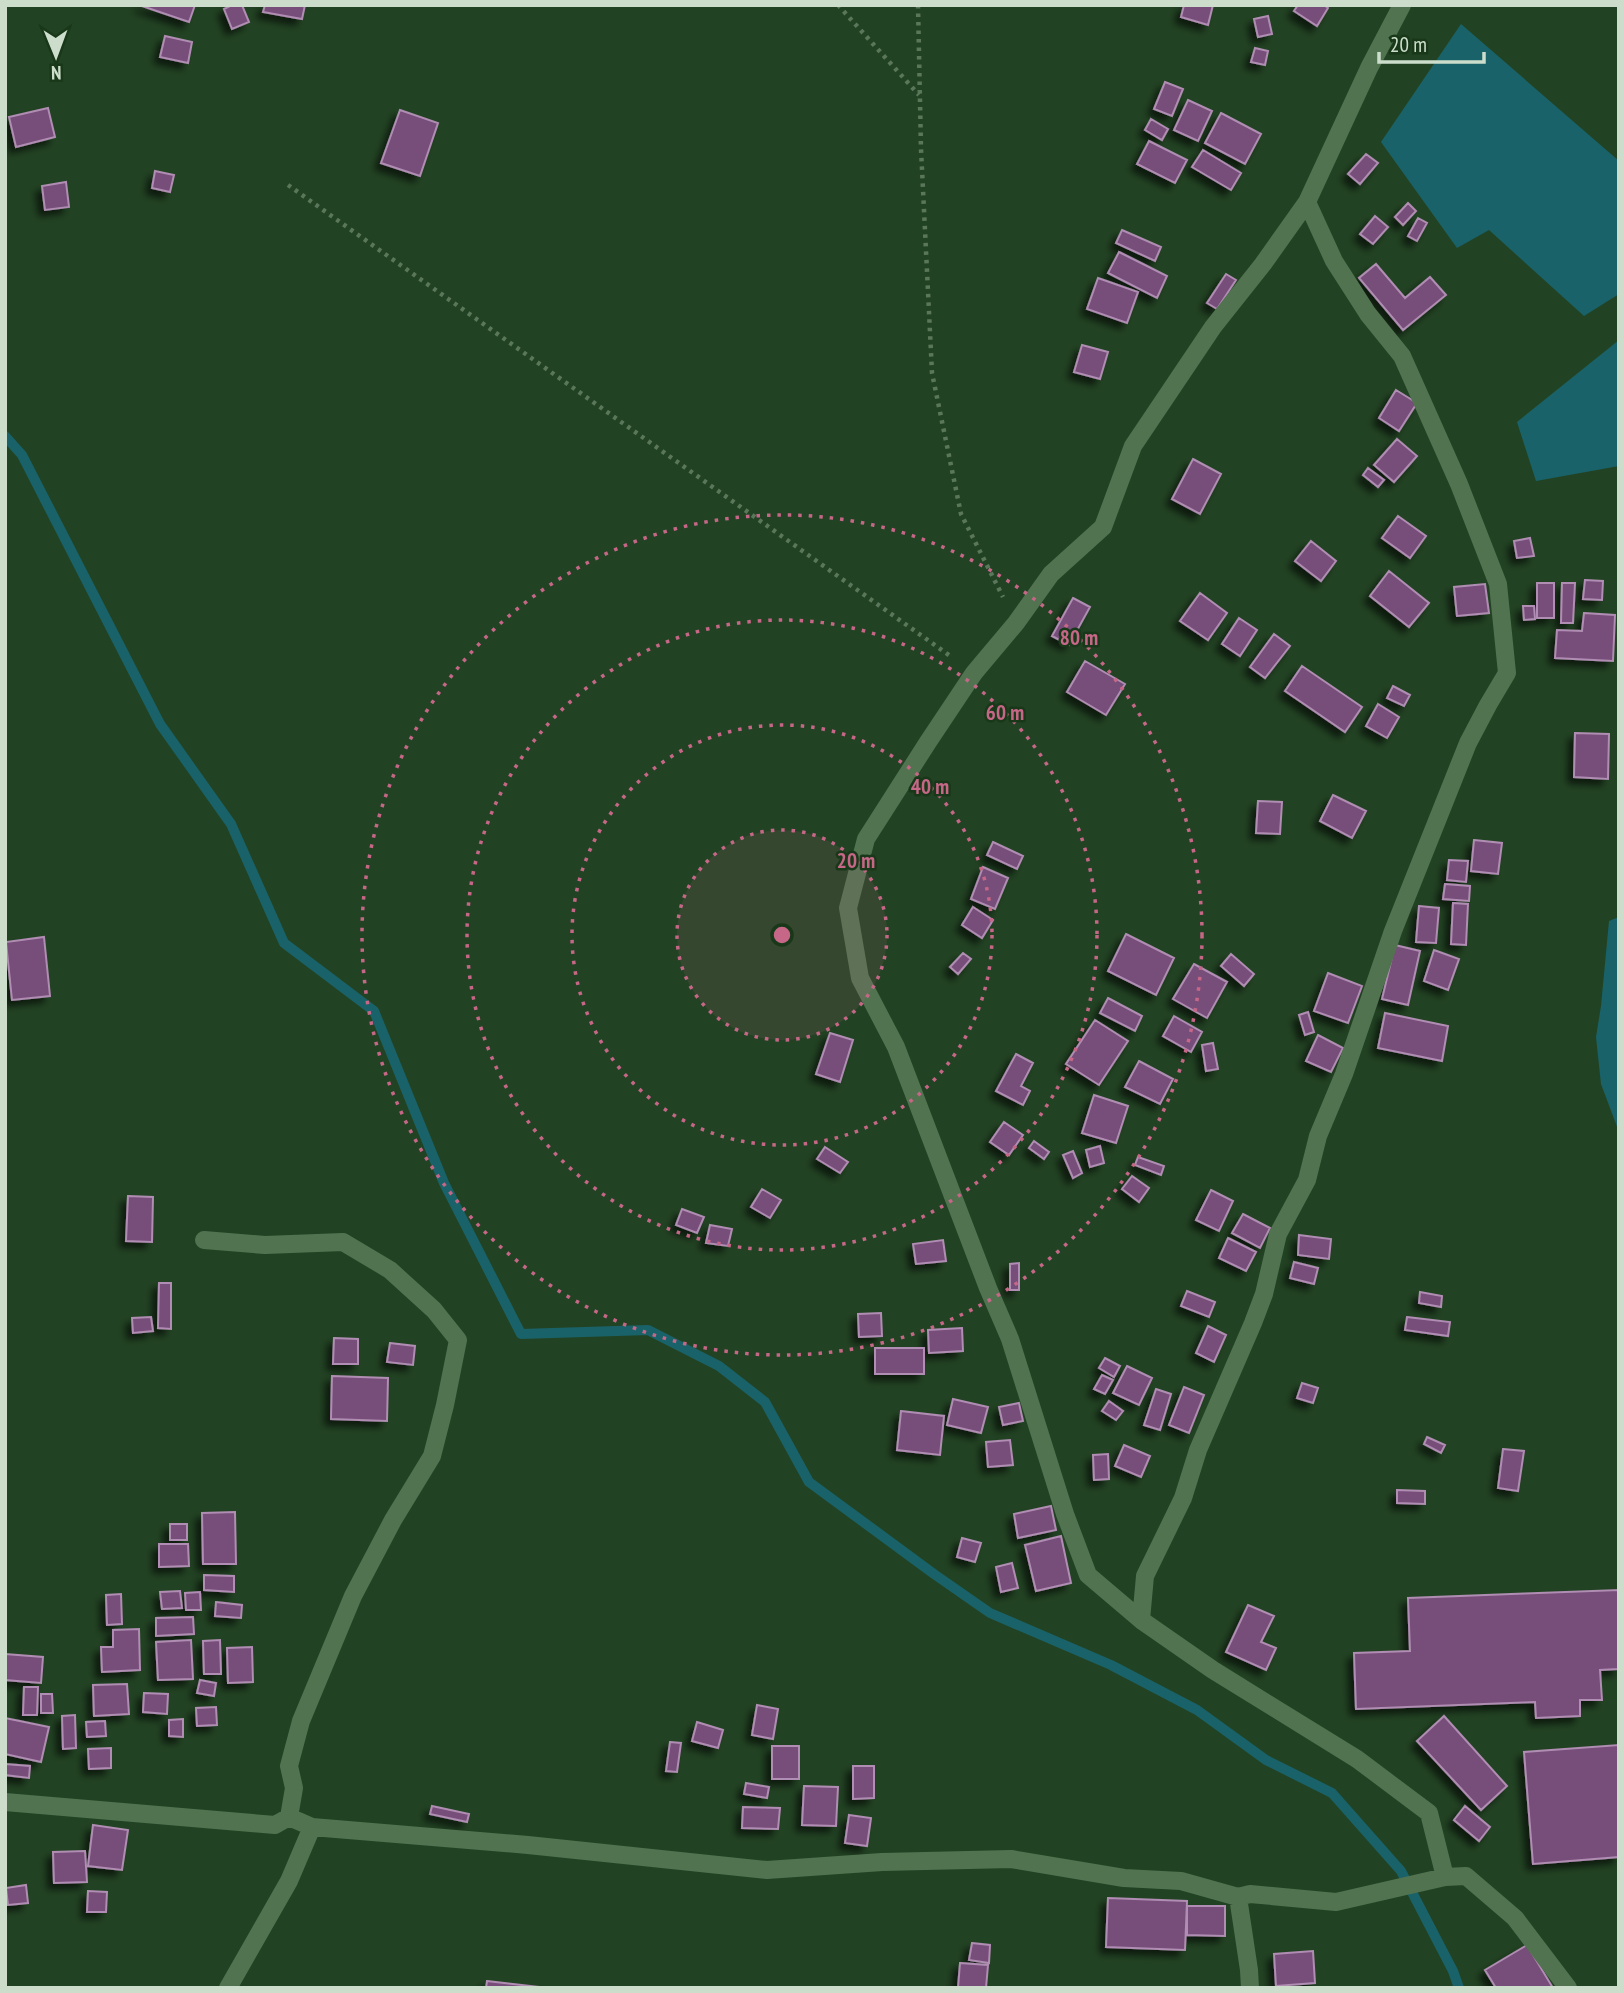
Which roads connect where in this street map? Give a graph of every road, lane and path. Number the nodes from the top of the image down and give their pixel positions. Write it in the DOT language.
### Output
graph roads {
  1 [pos="838,5"];
  2 [pos="918,5"];
  3 [pos="1402,5"];
  4 [pos="920,96"];
  5 [pos="288,185"];
  6 [pos="1307,202"];
  7 [pos="1016,623"];
  8 [pos="974,673"];
  9 [pos="204,1240"];
  10 [pos="1142,1620"];
  11 [pos="5,1802"];
  12 [pos="289,1817"];
  13 [pos="312,1827"];
  14 [pos="1445,1877"];
  15 [pos="1238,1897"];
  16 [pos="228,1988"];
  17 [pos="1250,1988"];
  18 [pos="1568,1988"];
  1 -- 4 [label="path"];
  2 -- 4 [label="path"];
  3 -- 6 [label="street"];
  4 -- 7 [label="path"];
  5 -- 8 [label="path"];
  6 -- 7 [label="street"];
  6 -- 10 [label="street"];
  7 -- 8 [label="street"];
  8 -- 10 [label="street"];
  9 -- 12 [label="street"];
  10 -- 14 [label="street"];
  11 -- 12 [label="street"];
  12 -- 13 [label="street"];
  13 -- 15 [label="street"];
  13 -- 16 [label="street"];
  14 -- 15 [label="street"];
  14 -- 18 [label="street"];
  15 -- 17 [label="street"];
}
